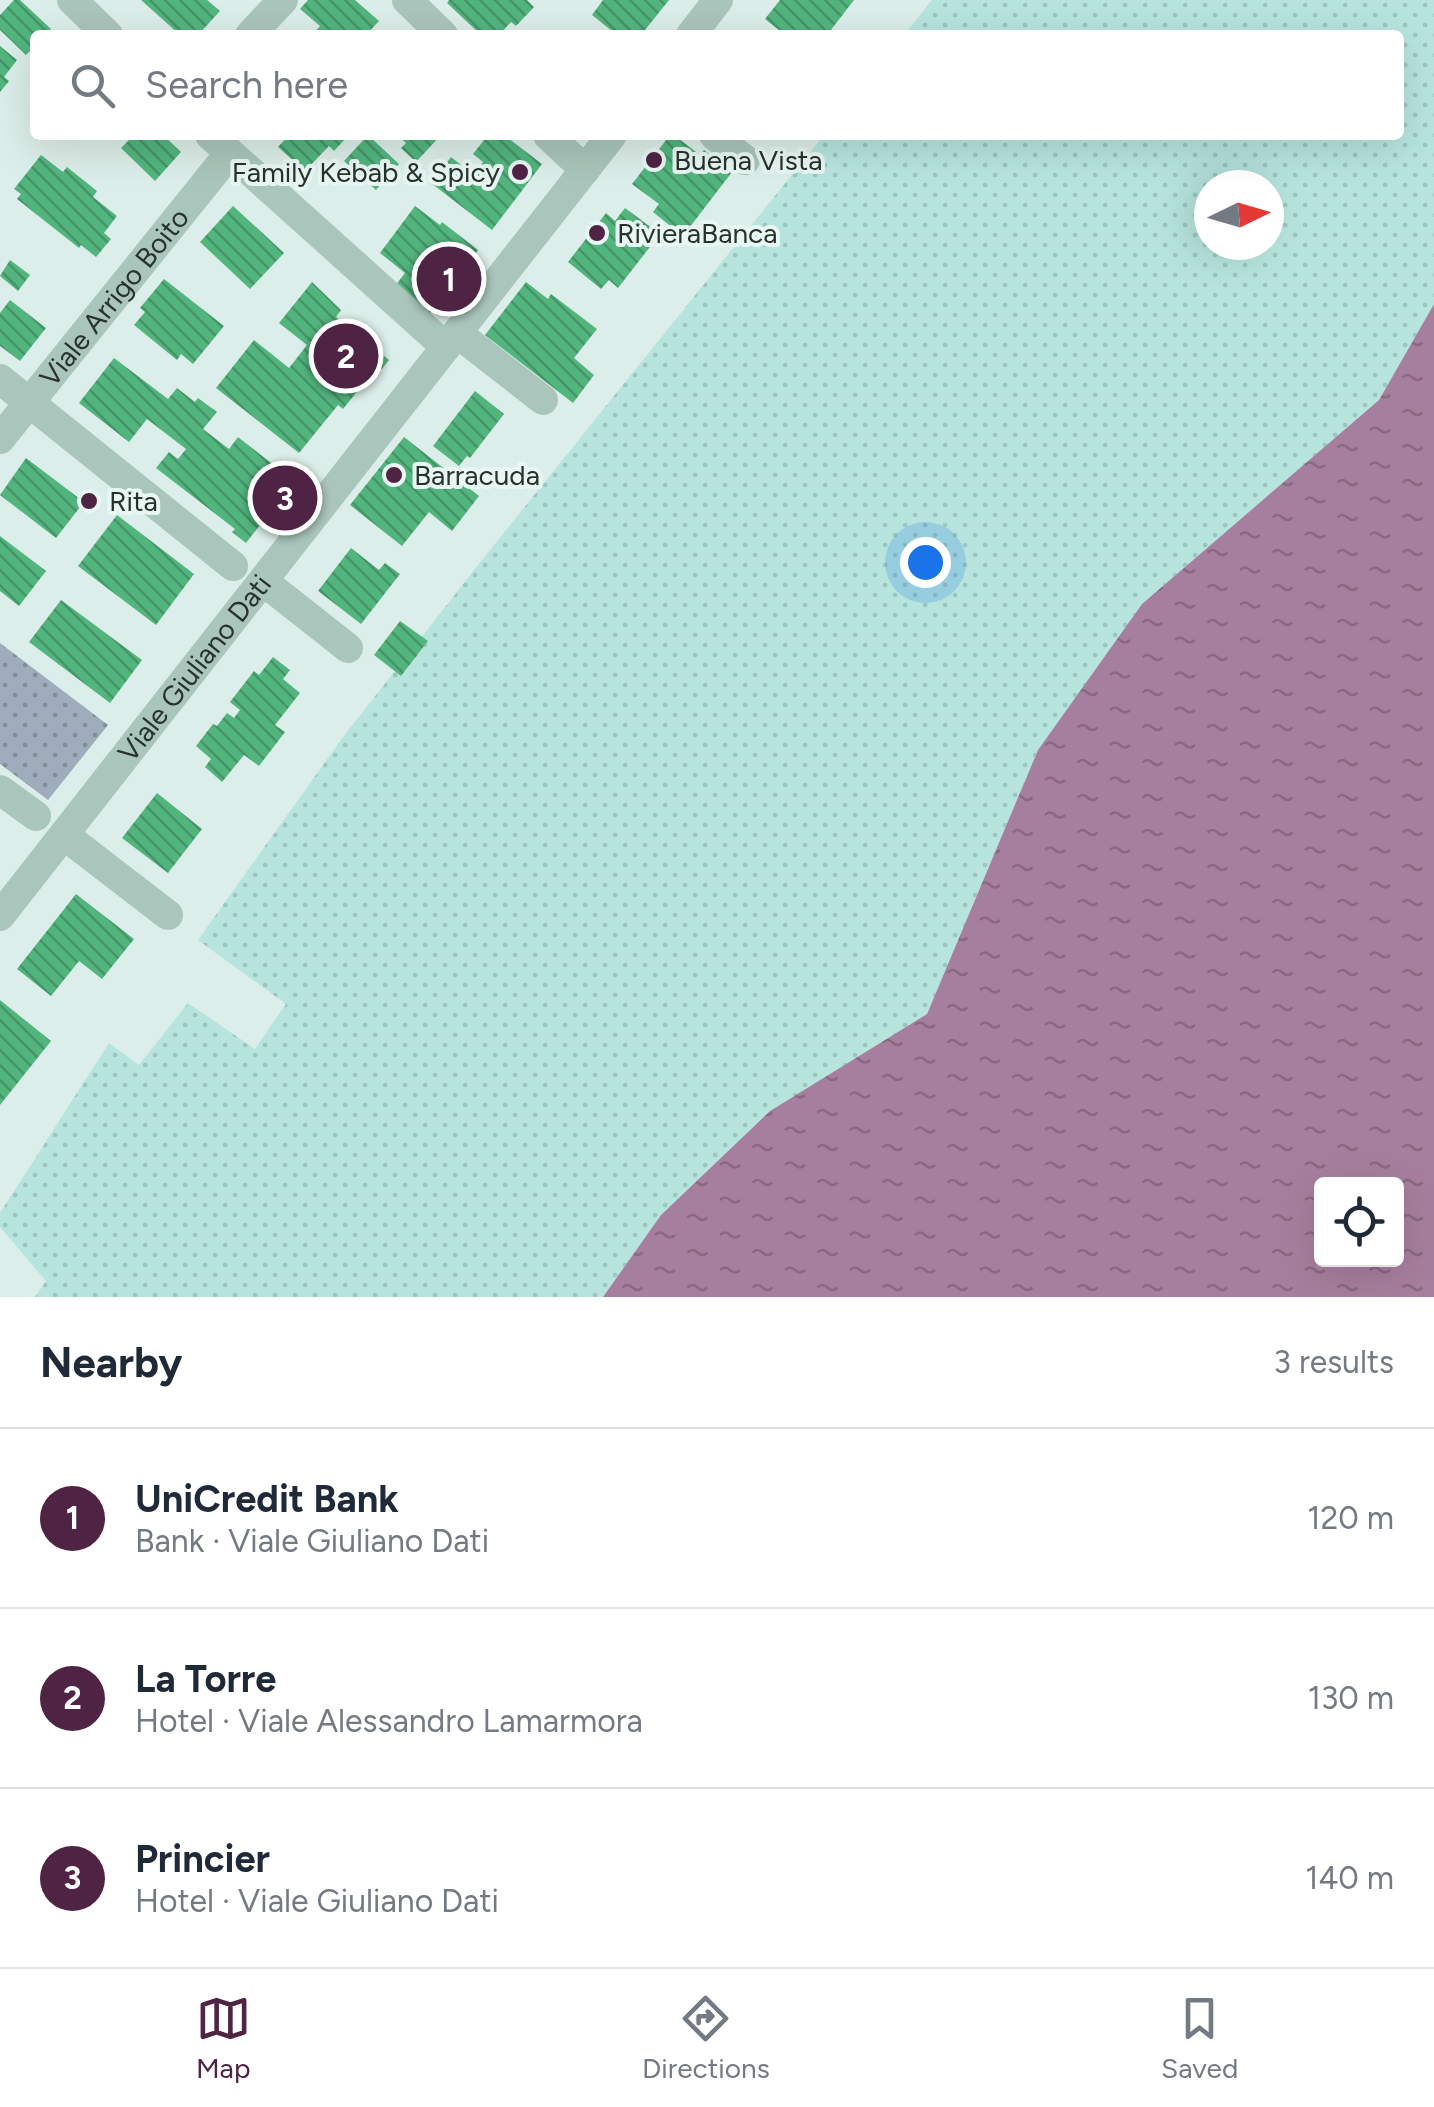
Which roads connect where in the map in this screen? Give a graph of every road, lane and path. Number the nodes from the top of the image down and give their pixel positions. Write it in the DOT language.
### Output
graph roads {
  1 [pos="72,0"];
  2 [pos="284,0"];
  3 [pos="406,0"];
  4 [pos="718,0"];
  5 [pos="103,30"];
  6 [pos="255,30"];
  7 [pos="438,30"];
  8 [pos="694,30"];
  9 [pos="553,140"];
  10 [pos="608,140"];
  11 [pos="720,140"];
  12 [pos="220,144"];
  13 [pos="745,160"];
  14 [pos="585,170"];
  15 [pos="451,340"];
  16 [pos="0,379"];
  17 [pos="543,400"];
  18 [pos="29,402"];
  19 [pos="0,439"];
  20 [pos="233,566"];
  21 [pos="263,581"];
  22 [pos="348,648"];
  23 [pos="0,790"];
  24 [pos="36,816"];
  25 [pos="64,835"];
  26 [pos="168,915"];
  27 [pos="0,916"];
  1 -- 5 [label="street"];
  2 -- 6 [label="street"];
  3 -- 7 [label="street"];
  4 -- 8 [label="street"];
  9 -- 14 [label="street"];
  10 -- 14 [label="street, Viale Giuliano Dati"];
  11 -- 13 [label="street"];
  12 -- 15 [label="street"];
  12 -- 18 [label="street, Viale Arrigo Boito"];
  14 -- 15 [label="street, Viale Giuliano Dati"];
  15 -- 17 [label="street"];
  15 -- 21 [label="street, Viale Giuliano Dati"];
  16 -- 18 [label="street"];
  18 -- 19 [label="street, Viale Arrigo Boito"];
  18 -- 20 [label="street"];
  21 -- 22 [label="street"];
  21 -- 25 [label="street, Viale Giuliano Dati"];
  23 -- 24 [label="street"];
  25 -- 26 [label="street"];
  25 -- 27 [label="street, Viale Giuliano Dati"];
}
